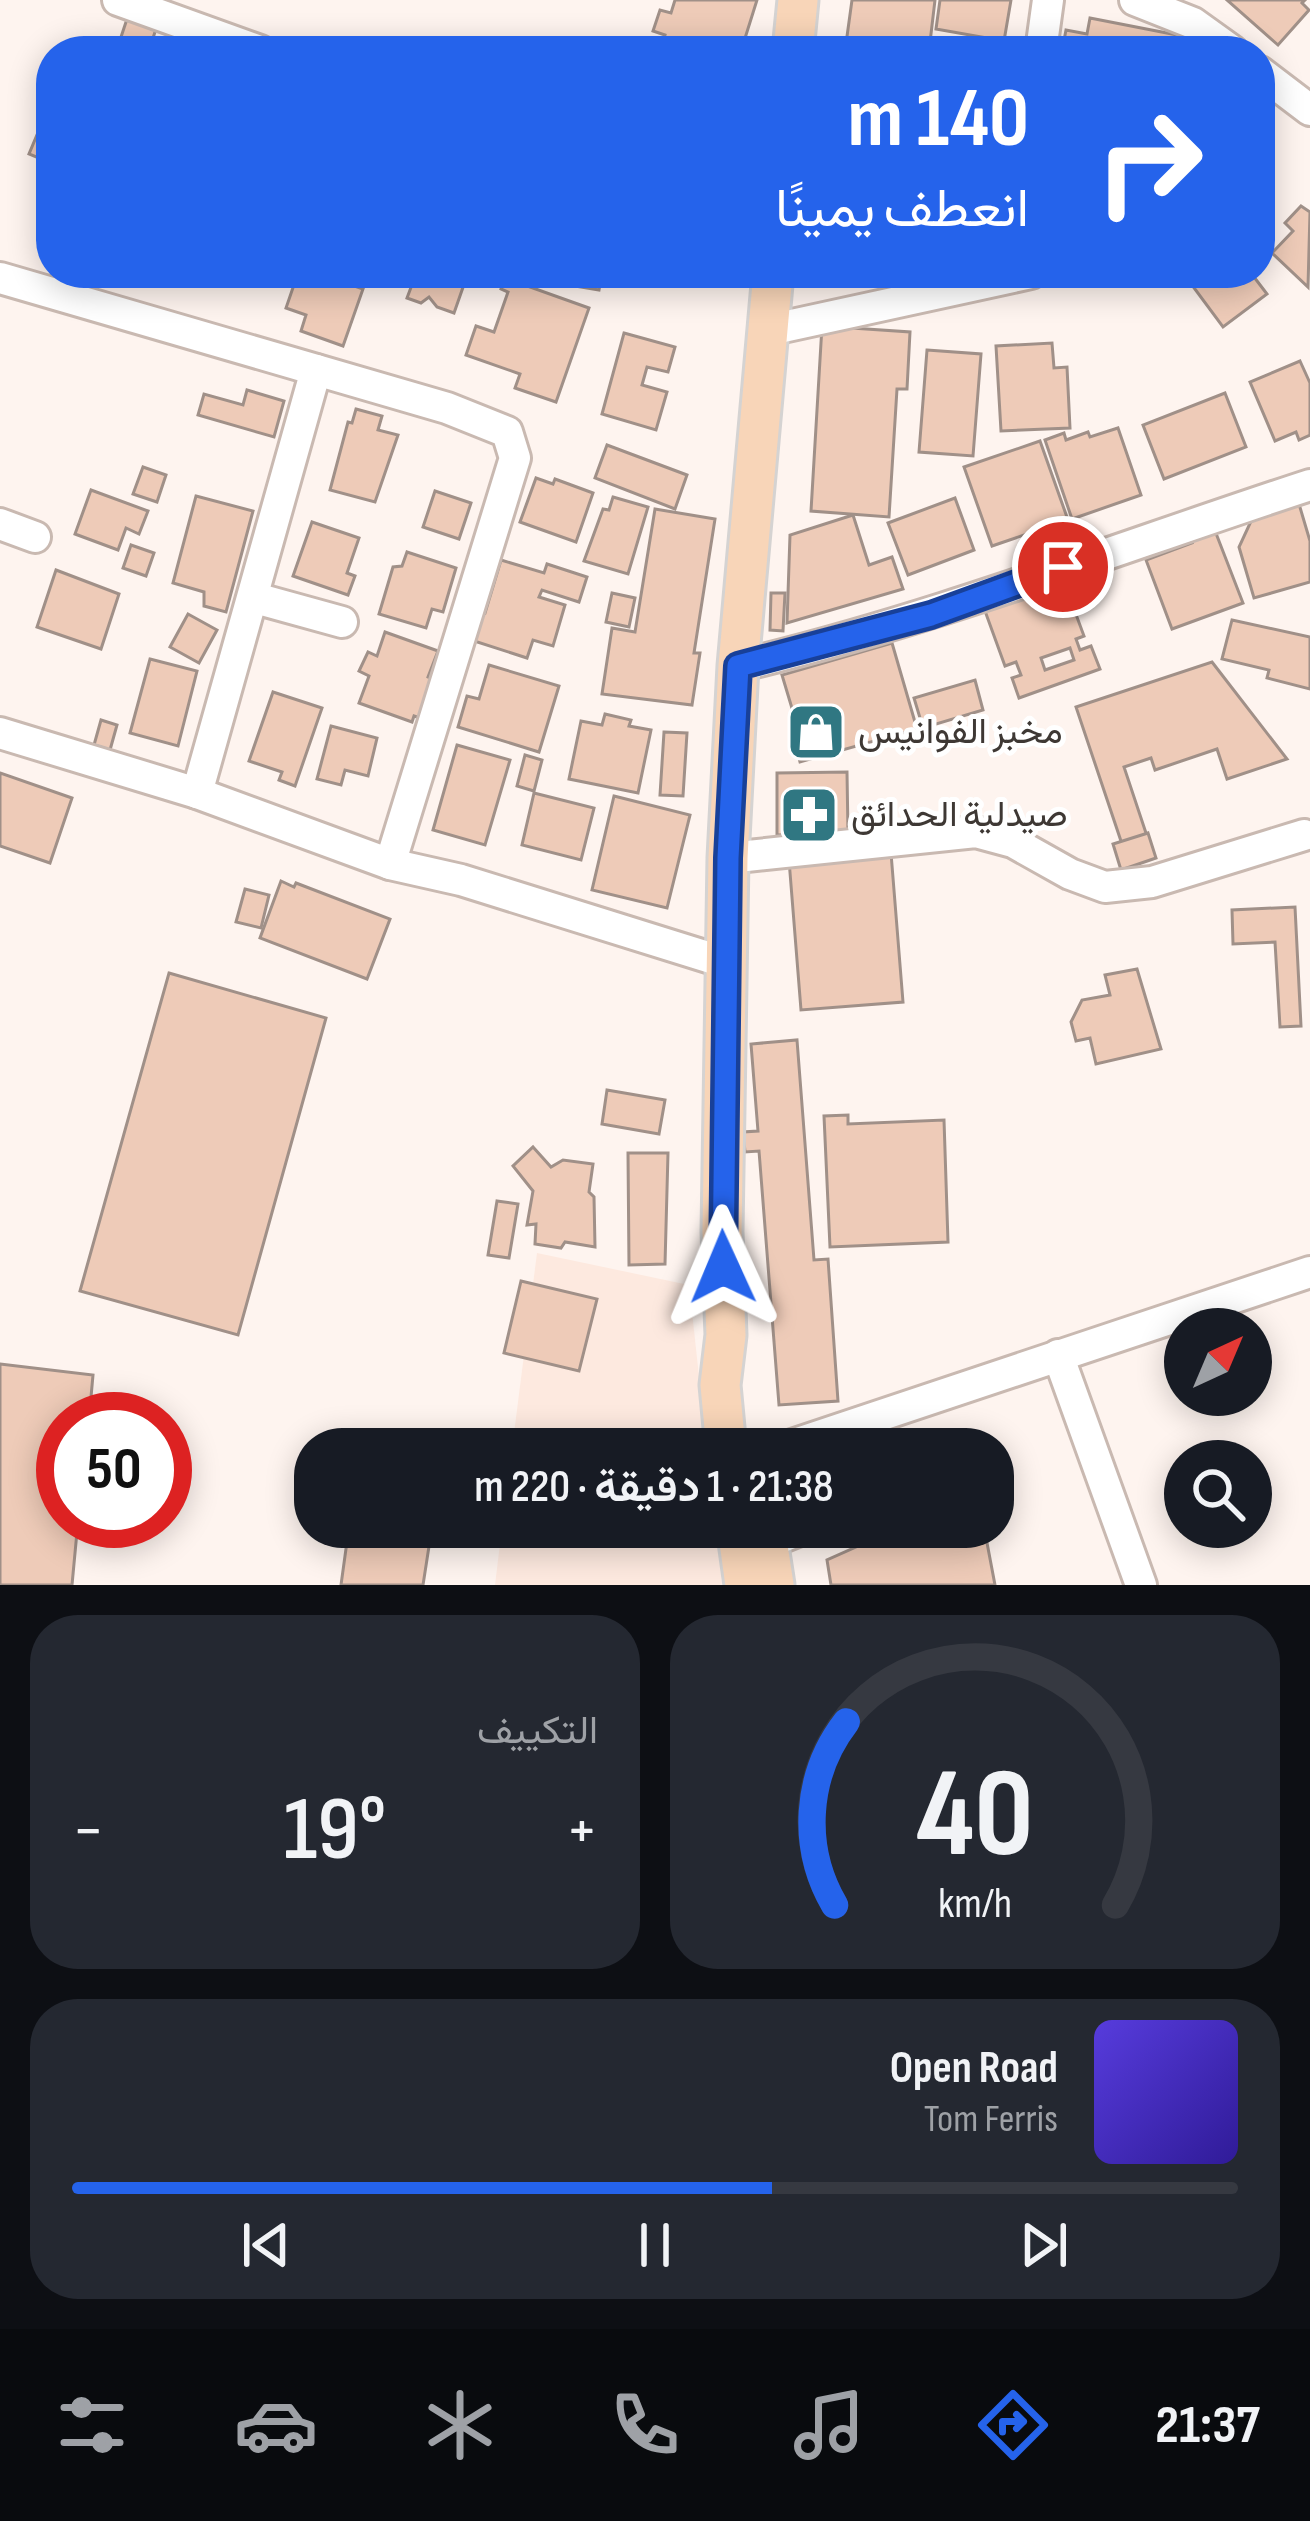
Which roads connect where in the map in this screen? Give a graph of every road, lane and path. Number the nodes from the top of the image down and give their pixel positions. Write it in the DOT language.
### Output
graph roads {
  1 [pos="118,0"];
  2 [pos="798,0"];
  3 [pos="1048,0"];
  4 [pos="1135,0"];
  5 [pos="218,36"];
  6 [pos="794,36"];
  7 [pos="1043,36"];
  8 [pos="1211,36"];
  9 [pos="1275,81"];
  10 [pos="1308,102"];
  11 [pos="0,278"];
  12 [pos="772,288"];
  13 [pos="955,288"];
  14 [pos="769,330"];
  15 [pos="316,370"];
  16 [pos="1310,485"];
  17 [pos="0,524"];
  18 [pos="35,537"];
  19 [pos="255,598"];
  20 [pos="342,622"];
  21 [pos="738,666"];
  22 [pos="0,733"];
  23 [pos="197,794"];
  24 [pos="1304,836"];
  25 [pos="728,858"];
  26 [pos="390,865"];
  27 [pos="728,963"];
  28 [pos="1310,1272"];
  29 [pos="725,1334"];
  30 [pos="1058,1354"];
  31 [pos="724,1428"];
  32 [pos="750,1428"];
  33 [pos="841,1428"];
  34 [pos="753,1548"];
  35 [pos="761,1548"];
  36 [pos="745,1585"];
  37 [pos="774,1585"];
  38 [pos="1141,1585"];
  1 -- 5 [label="street"];
  2 -- 6 [label="main road"];
  3 -- 7 [label="street"];
  4 -- 8 [label="street"];
  9 -- 10 [label="street"];
  11 -- 15 [label="street"];
  12 -- 14 [label="main road"];
  13 -- 14 [label="street"];
  14 -- 21 [label="main road"];
  15 -- 19 [label="street"];
  15 -- 26 [label="street"];
  16 -- 21 [label="street"];
  17 -- 18 [label="street"];
  19 -- 20 [label="street"];
  19 -- 23 [label="street"];
  21 -- 25 [label="main road"];
  22 -- 23 [label="street"];
  23 -- 26 [label="street"];
  24 -- 25 [label="street"];
  25 -- 27 [label="main road"];
  26 -- 27 [label="street"];
  27 -- 29 [label="main road"];
  28 -- 30 [label="street"];
  29 -- 31 [label="main road"];
  29 -- 32 [label="main road"];
  30 -- 33 [label="street"];
  30 -- 38 [label="street"];
  34 -- 36 [label="main road"];
  35 -- 37 [label="main road"];
}
